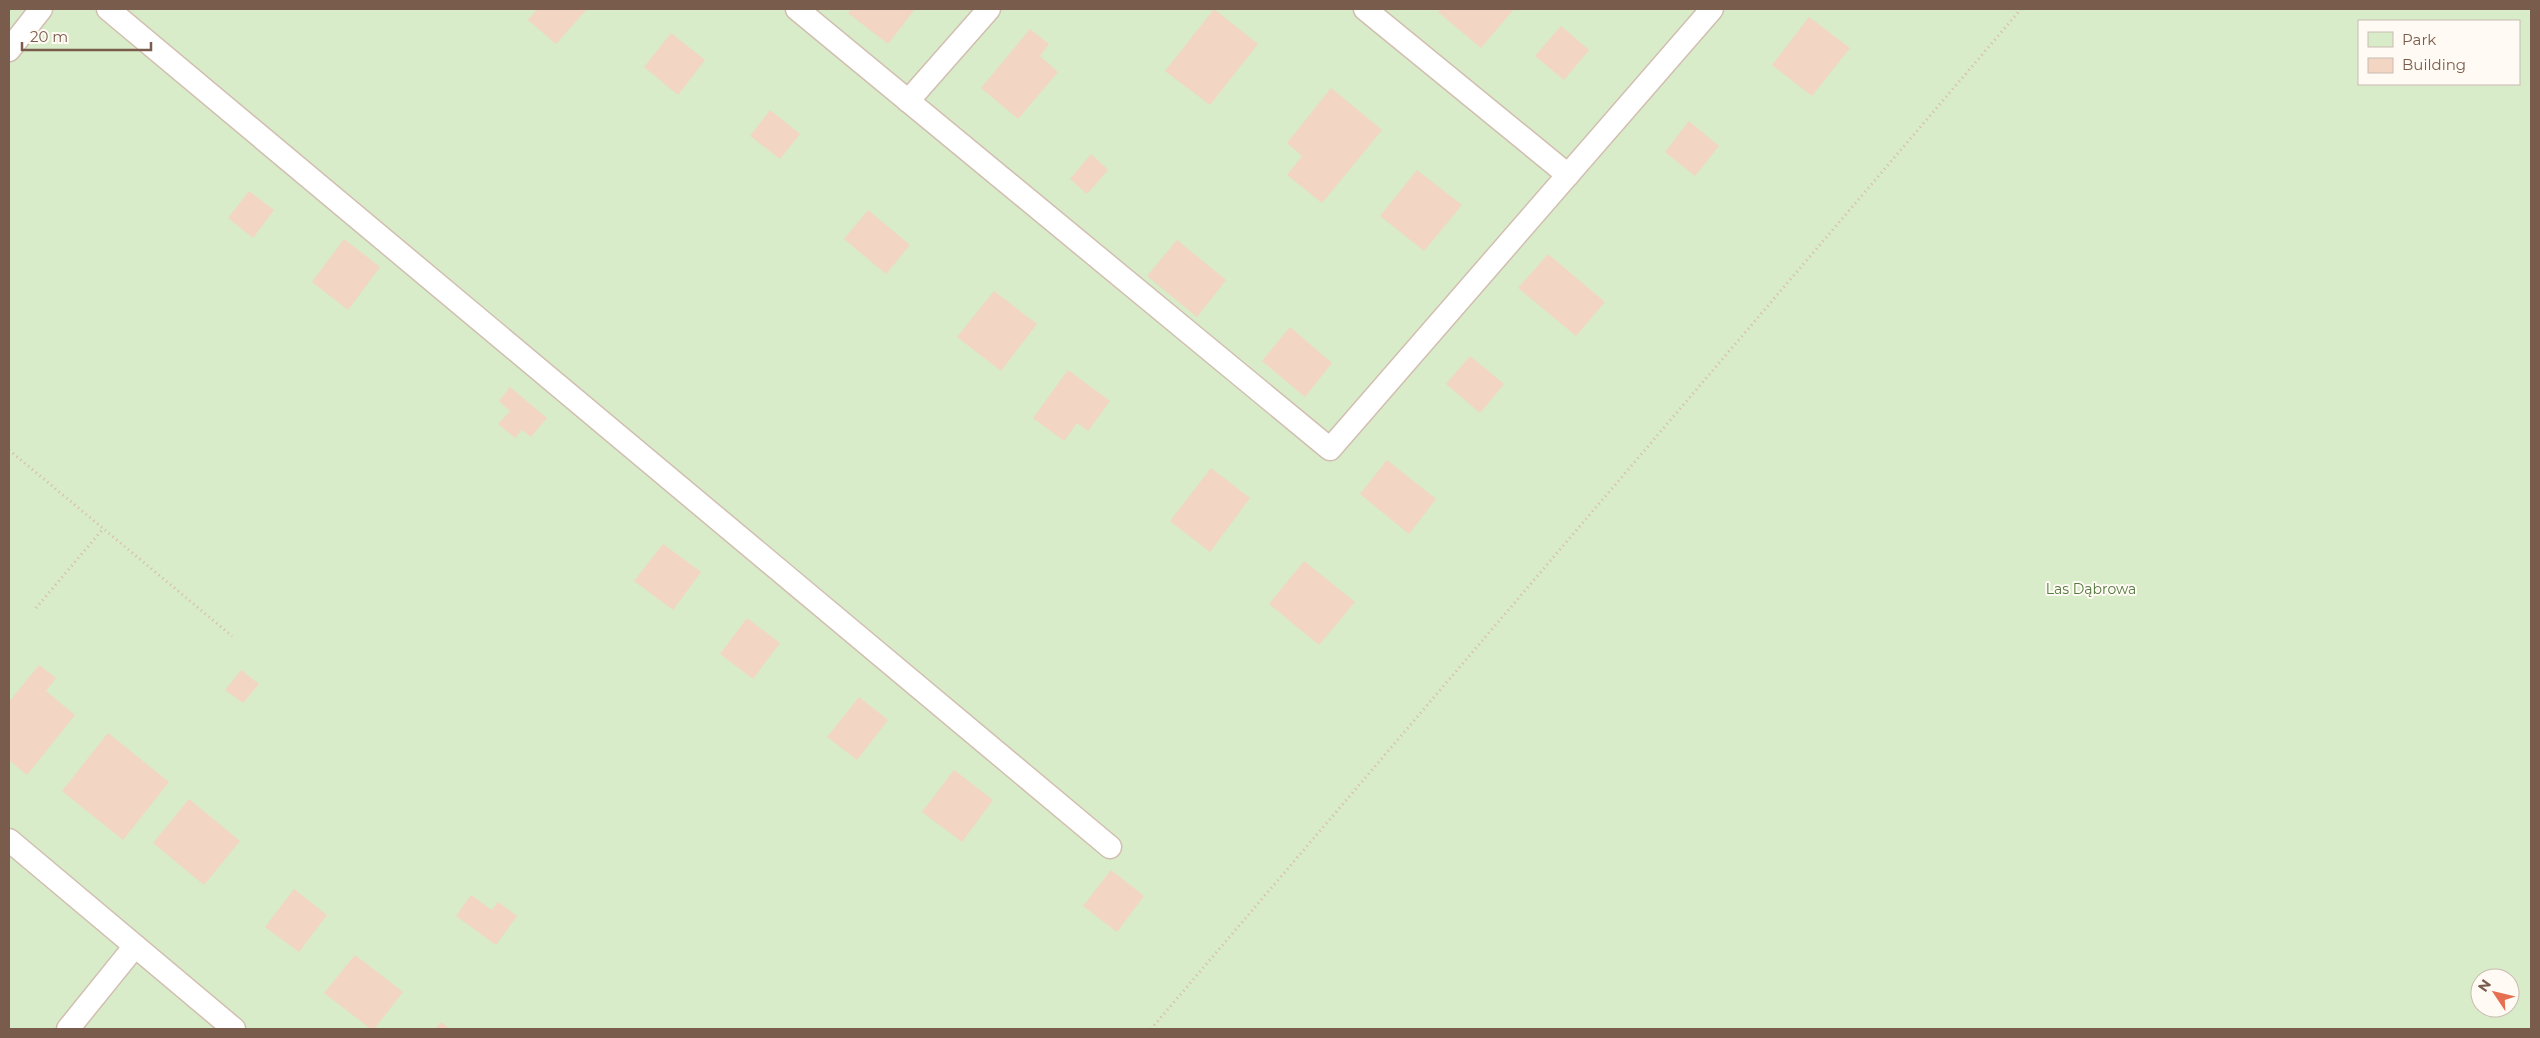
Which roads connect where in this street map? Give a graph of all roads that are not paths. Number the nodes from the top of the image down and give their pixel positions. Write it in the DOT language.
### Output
graph roads {
  1 [pos="41,9"];
  2 [pos="108,9"];
  3 [pos="797,9"];
  4 [pos="989,9"];
  5 [pos="1365,9"];
  6 [pos="1712,9"];
  7 [pos="9,50"];
  8 [pos="908,101"];
  9 [pos="1568,175"];
  10 [pos="9,840"];
  11 [pos="1110,846"];
  12 [pos="135,946"];
  13 [pos="68,1029"];
  14 [pos="234,1029"];
  1 -- 7 [label="lane"];
  2 -- 11 [label="lane"];
  3 -- 8 [label="lane"];
  4 -- 8 [label="lane"];
  5 -- 9 [label="lane"];
  6 -- 9 [label="lane"];
  8 -- 9 [label="lane"];
  10 -- 12 [label="lane"];
  12 -- 13 [label="lane"];
  12 -- 14 [label="lane"];
}
